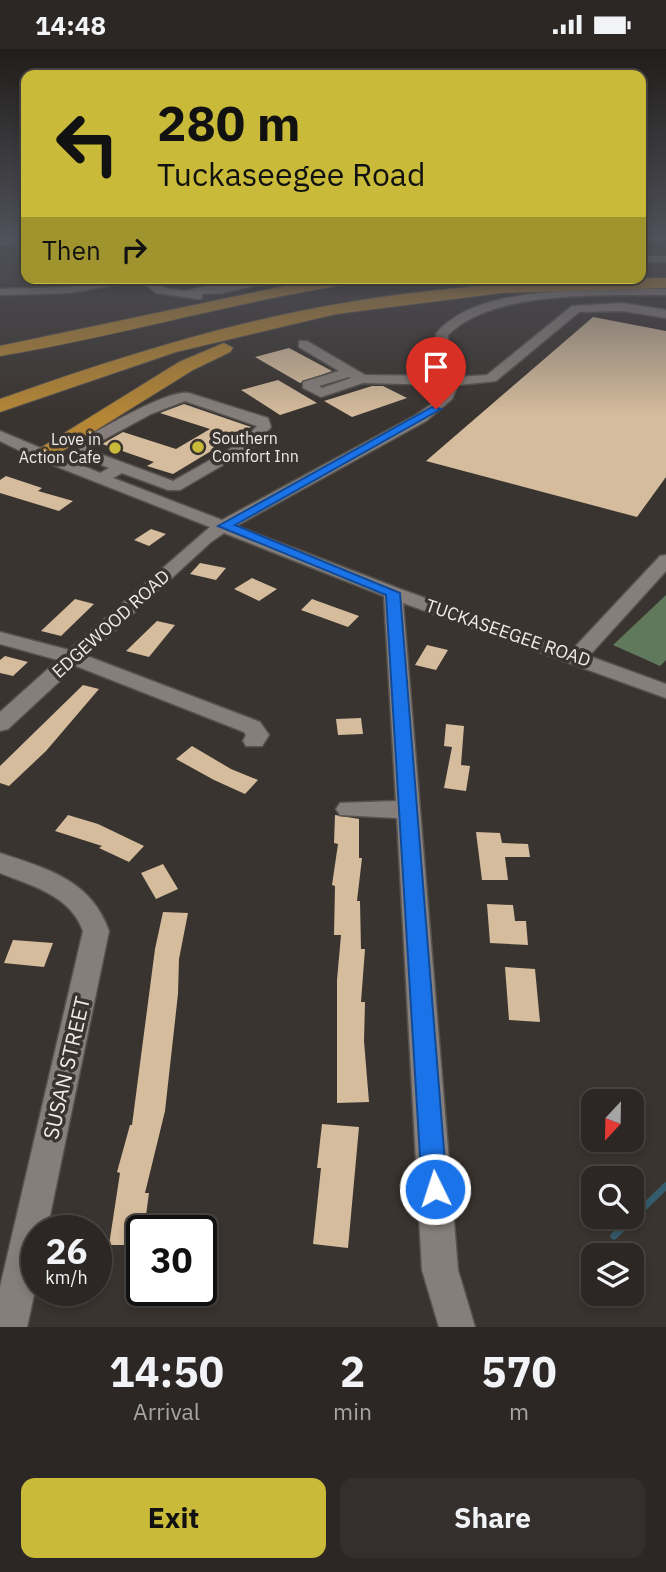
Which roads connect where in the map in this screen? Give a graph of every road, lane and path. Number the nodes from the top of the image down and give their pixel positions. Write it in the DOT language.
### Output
graph roads {
  1 [pos="188,297"];
  2 [pos="200,297"];
  3 [pos="210,297"];
  4 [pos="351,297"];
  5 [pos="428,297"];
  6 [pos="579,297"];
  7 [pos="194,298"];
  8 [pos="413,298"];
  9 [pos="666,314"];
  10 [pos="230,332"];
  11 [pos="303,344"];
  12 [pos="0,351"];
  13 [pos="6,369"];
  14 [pos="452,381"];
  15 [pos="0,391"];
  16 [pos="0,407"];
  17 [pos="0,417"];
  18 [pos="2,436"];
  19 [pos="40,455"];
  20 [pos="121,467"];
  21 [pos="102,478"];
  22 [pos="225,526"];
  23 [pos="666,559"];
  24 [pos="393,593"];
  25 [pos="0,638"];
  26 [pos="577,657"];
  27 [pos="74,658"];
  28 [pos="666,691"];
  29 [pos="0,724"];
  30 [pos="254,741"];
  31 [pos="348,809"];
  32 [pos="408,810"];
  33 [pos="0,863"];
  34 [pos="9,1327"];
  35 [pos="457,1327"];
  1 -- 7 [label="street"];
  2 -- 7 [label="street"];
  3 -- 7 [label="highway"];
  4 -- 15 [label="highway"];
  5 -- 8 [label="highway"];
  6 -- 14 [label="street"];
  7 -- 12 [label="highway"];
  7 -- 13 [label="highway"];
  8 -- 10 [label="highway"];
  8 -- 19 [label="highway"];
  9 -- 14 [label="street"];
  10 -- 16 [label="highway"];
  10 -- 17 [label="highway"];
  11 -- 14 [label="street"];
  14 -- 22 [label="street, EDGEWOOD ROAD"];
  18 -- 19 [label="street, TUCKASEEGEE ROAD"];
  19 -- 21 [label="street, TUCKASEEGEE ROAD"];
  20 -- 20 [label="street"];
  20 -- 21 [label="street"];
  21 -- 22 [label="street, TUCKASEEGEE ROAD"];
  22 -- 24 [label="street, TUCKASEEGEE ROAD"];
  22 -- 27 [label="street, EDGEWOOD ROAD"];
  23 -- 26 [label="street"];
  24 -- 26 [label="street, TUCKASEEGEE ROAD"];
  24 -- 32 [label="street"];
  25 -- 27 [label="street"];
  26 -- 28 [label="street, TUCKASEEGEE ROAD"];
  27 -- 29 [label="street, EDGEWOOD ROAD"];
  27 -- 30 [label="street"];
  31 -- 32 [label="street"];
  32 -- 35 [label="street"];
  33 -- 34 [label="street, SUSAN STREET"];
}
